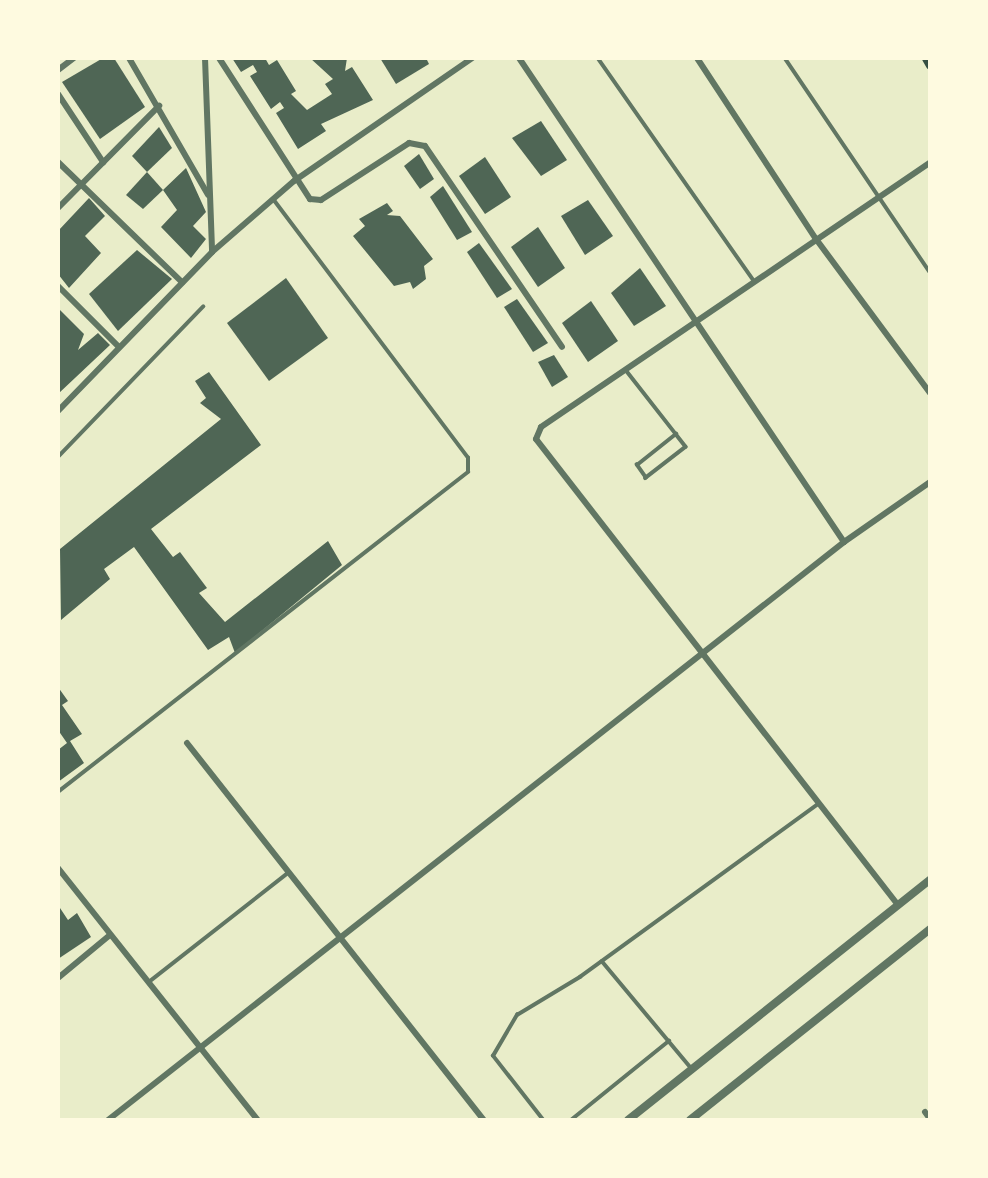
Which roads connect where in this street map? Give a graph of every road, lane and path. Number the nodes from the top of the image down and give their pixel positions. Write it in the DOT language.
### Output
graph roads {
  1 [pos="74,58"];
  2 [pos="129,58"];
  3 [pos="205,58"];
  4 [pos="219,58"];
  5 [pos="472,58"];
  6 [pos="519,58"];
  7 [pos="598,58"];
  8 [pos="697,58"];
  9 [pos="785,58"];
  10 [pos="926,58"];
  11 [pos="930,65"];
  12 [pos="58,70"];
  13 [pos="58,94"];
  14 [pos="159,106"];
  15 [pos="58,162"];
  16 [pos="103,162"];
  17 [pos="930,163"];
  18 [pos="294,181"];
  19 [pos="81,184"];
  20 [pos="209,196"];
  21 [pos="878,197"];
  22 [pos="273,199"];
  23 [pos="58,208"];
  24 [pos="816,239"];
  25 [pos="212,252"];
  26 [pos="930,272"];
  27 [pos="753,279"];
  28 [pos="182,282"];
  29 [pos="58,286"];
  30 [pos="203,307"];
  31 [pos="692,321"];
  32 [pos="120,347"];
  33 [pos="562,347"];
  34 [pos="625,369"];
  35 [pos="930,393"];
  36 [pos="58,411"];
  37 [pos="676,434"];
  38 [pos="58,457"];
  39 [pos="930,482"];
  40 [pos="845,542"];
  41 [pos="704,652"];
  42 [pos="187,743"];
  43 [pos="58,792"];
  44 [pos="819,802"];
  45 [pos="58,868"];
  46 [pos="288,873"];
  47 [pos="930,880"];
  48 [pos="898,905"];
  49 [pos="930,929"];
  50 [pos="110,935"];
  51 [pos="341,940"];
  52 [pos="601,960"];
  53 [pos="58,978"];
  54 [pos="149,982"];
  55 [pos="669,1041"];
  56 [pos="202,1048"];
  57 [pos="692,1069"];
  58 [pos="925,1112"];
  59 [pos="930,1119"];
  60 [pos="108,1120"];
  61 [pos="258,1120"];
  62 [pos="484,1120"];
  63 [pos="543,1120"];
  64 [pos="571,1120"];
  65 [pos="628,1120"];
  66 [pos="692,1120"];
  1 -- 12 [label="street"];
  2 -- 14 [label="street"];
  3 -- 20 [label="street"];
  4 -- 18 [label="street"];
  5 -- 18 [label="street"];
  6 -- 31 [label="street"];
  7 -- 27 [label="lane"];
  8 -- 24 [label="street"];
  9 -- 21 [label="lane"];
  10 -- 11 [label="main road"];
  13 -- 16 [label="street"];
  14 -- 16 [label="street"];
  14 -- 20 [label="street"];
  15 -- 19 [label="street"];
  16 -- 19 [label="street"];
  17 -- 21 [label="street"];
  18 -- 22 [label="street"];
  18 -- 33 [label="street"];
  19 -- 23 [label="street"];
  19 -- 28 [label="street"];
  20 -- 25 [label="street"];
  21 -- 24 [label="street"];
  21 -- 26 [label="lane"];
  22 -- 25 [label="street"];
  22 -- 43 [label="lane"];
  24 -- 27 [label="street"];
  24 -- 35 [label="street"];
  25 -- 28 [label="street"];
  27 -- 31 [label="street"];
  28 -- 32 [label="street"];
  29 -- 32 [label="street"];
  30 -- 38 [label="lane"];
  31 -- 34 [label="street"];
  31 -- 40 [label="street"];
  32 -- 36 [label="street"];
  34 -- 37 [label="lane"];
  34 -- 41 [label="street"];
  37 -- 37 [label="lane"];
  39 -- 40 [label="street"];
  40 -- 41 [label="street"];
  41 -- 44 [label="street"];
  41 -- 51 [label="street"];
  42 -- 46 [label="street"];
  44 -- 48 [label="street"];
  44 -- 52 [label="lane"];
  45 -- 50 [label="street"];
  46 -- 51 [label="street"];
  46 -- 54 [label="lane"];
  47 -- 48 [label="street"];
  48 -- 57 [label="street"];
  49 -- 66 [label="street"];
  50 -- 53 [label="street"];
  50 -- 54 [label="street"];
  51 -- 56 [label="street"];
  51 -- 62 [label="street"];
  52 -- 55 [label="lane"];
  52 -- 63 [label="lane"];
  54 -- 56 [label="street"];
  55 -- 57 [label="lane"];
  55 -- 64 [label="lane"];
  56 -- 60 [label="street"];
  56 -- 61 [label="street"];
  57 -- 65 [label="street"];
  58 -- 59 [label="street"];
}
